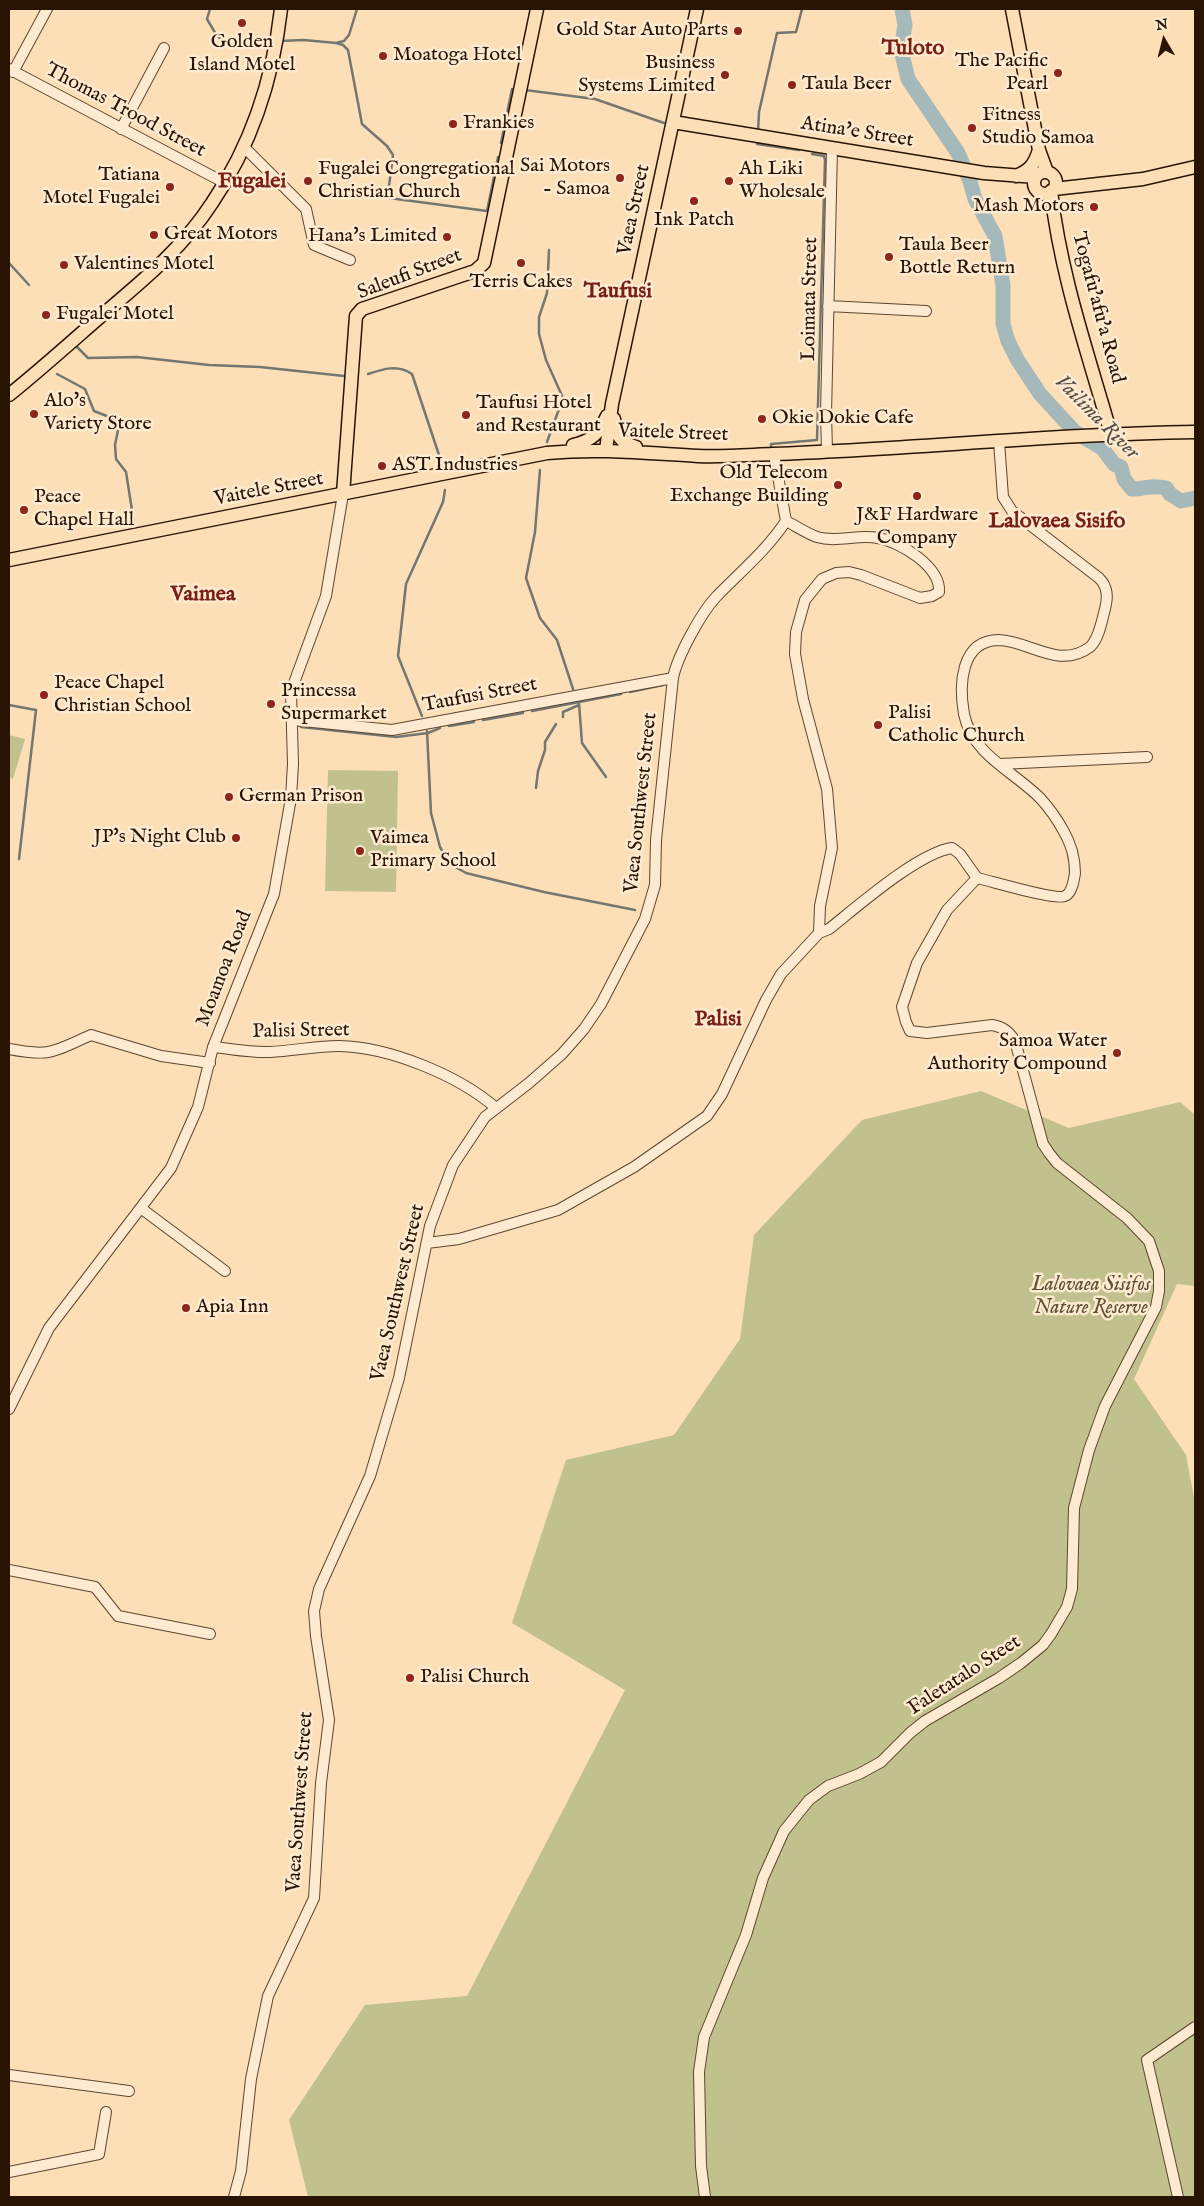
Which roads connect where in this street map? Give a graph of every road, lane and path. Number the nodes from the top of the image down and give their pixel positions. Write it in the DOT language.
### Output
graph roads {
  1 [pos="47,9"];
  2 [pos="281,9"];
  3 [pos="537,9"];
  4 [pos="697,9"];
  5 [pos="1012,9"];
  6 [pos="164,48"];
  7 [pos="11,70"];
  8 [pos="673,122"];
  9 [pos="121,128"];
  10 [pos="243,146"];
  11 [pos="832,148"];
  12 [pos="1039,150"];
  13 [pos="1195,167"];
  14 [pos="1014,177"];
  15 [pos="225,183"];
  16 [pos="1044,183"];
  17 [pos="1083,184"];
  18 [pos="1055,221"];
  19 [pos="350,260"];
  20 [pos="828,306"];
  21 [pos="926,311"];
  22 [pos="9,395"];
  23 [pos="612,404"];
  24 [pos="1195,432"];
  25 [pos="1108,434"];
  26 [pos="999,441"];
  27 [pos="606,450"];
  28 [pos="646,451"];
  29 [pos="827,451"];
  30 [pos="774,454"];
  31 [pos="525,457"];
  32 [pos="344,494"];
  33 [pos="786,521"];
  34 [pos="9,560"];
  35 [pos="673,678"];
  36 [pos="292,720"];
  37 [pos="1147,757"];
  38 [pos="1000,764"];
  39 [pos="977,878"];
  40 [pos="819,933"];
  41 [pos="214,1047"];
  42 [pos="9,1049"];
  43 [pos="210,1063"];
  44 [pos="496,1108"];
  45 [pos="142,1209"];
  46 [pos="426,1243"];
  47 [pos="225,1271"];
  48 [pos="9,1410"];
  49 [pos="9,1570"];
  50 [pos="210,1634"];
  51 [pos="1195,2027"];
  52 [pos="9,2075"];
  53 [pos="129,2092"];
  54 [pos="106,2112"];
  55 [pos="9,2172"];
  56 [pos="234,2197"];
  57 [pos="705,2197"];
  58 [pos="1178,2197"];
  1 -- 7 [label="street"];
  2 -- 10 [label="main road"];
  3 -- 32 [label="main road, Saleufi Street"];
  4 -- 8 [label="main road, Vaea Street"];
  5 -- 12 [label="main road"];
  6 -- 9 [label="street"];
  7 -- 9 [label="street, Thomas Trood Street"];
  8 -- 11 [label="main road, Atina'e Street"];
  8 -- 23 [label="main road, Vaea Street"];
  9 -- 15 [label="street, Thomas Trood Street"];
  10 -- 15 [label="main road"];
  10 -- 19 [label="street"];
  11 -- 14 [label="main road, Atina'e Street"];
  11 -- 20 [label="street, Loimata Street"];
  12 -- 14 [label="main road"];
  12 -- 16 [label="main road"];
  13 -- 17 [label="main road"];
  14 -- 16 [label="main road, Atina'e Street"];
  15 -- 22 [label="main road"];
  16 -- 17 [label="main road"];
  16 -- 18 [label="main road, Togafu'afu'a Road"];
  17 -- 18 [label="main road"];
  18 -- 25 [label="main road, Togafu'afu'a Road"];
  20 -- 21 [label="street"];
  20 -- 29 [label="street, Loimata Street"];
  23 -- 27 [label="main road, Vaea Street"];
  23 -- 28 [label="main road"];
  23 -- 31 [label="main road"];
  24 -- 25 [label="main road, Vaitele Street"];
  25 -- 26 [label="main road, Vaitele Street"];
  26 -- 29 [label="main road, Vaitele Street"];
  26 -- 38 [label="street"];
  27 -- 28 [label="main road, Vaitele Street"];
  27 -- 31 [label="main road, Vaitele Street"];
  28 -- 30 [label="main road, Vaitele Street"];
  29 -- 30 [label="main road, Vaitele Street"];
  30 -- 33 [label="street"];
  31 -- 32 [label="main road, Vaitele Street"];
  32 -- 34 [label="main road, Vaitele Street"];
  32 -- 36 [label="street, Moamoa Road"];
  33 -- 35 [label="street, Vaea Southwest Street"];
  33 -- 40 [label="street"];
  35 -- 36 [label="street, Taufusi Street"];
  35 -- 44 [label="street, Vaea Southwest Street"];
  36 -- 41 [label="street, Moamoa Road"];
  37 -- 38 [label="street"];
  38 -- 39 [label="street"];
  39 -- 40 [label="street"];
  39 -- 57 [label="street, Faletatalo Steet"];
  40 -- 46 [label="street"];
  41 -- 43 [label="street, Moamoa Road"];
  41 -- 44 [label="street, Palisi Street"];
  42 -- 43 [label="street"];
  43 -- 45 [label="street, Moamoa Road"];
  44 -- 46 [label="street, Vaea Southwest Street"];
  45 -- 47 [label="street"];
  45 -- 48 [label="street, Moamoa Road"];
  46 -- 56 [label="street, Vaea Southwest Street"];
  49 -- 50 [label="street"];
  51 -- 58 [label="street"];
  52 -- 53 [label="street"];
  54 -- 55 [label="street"];
}
